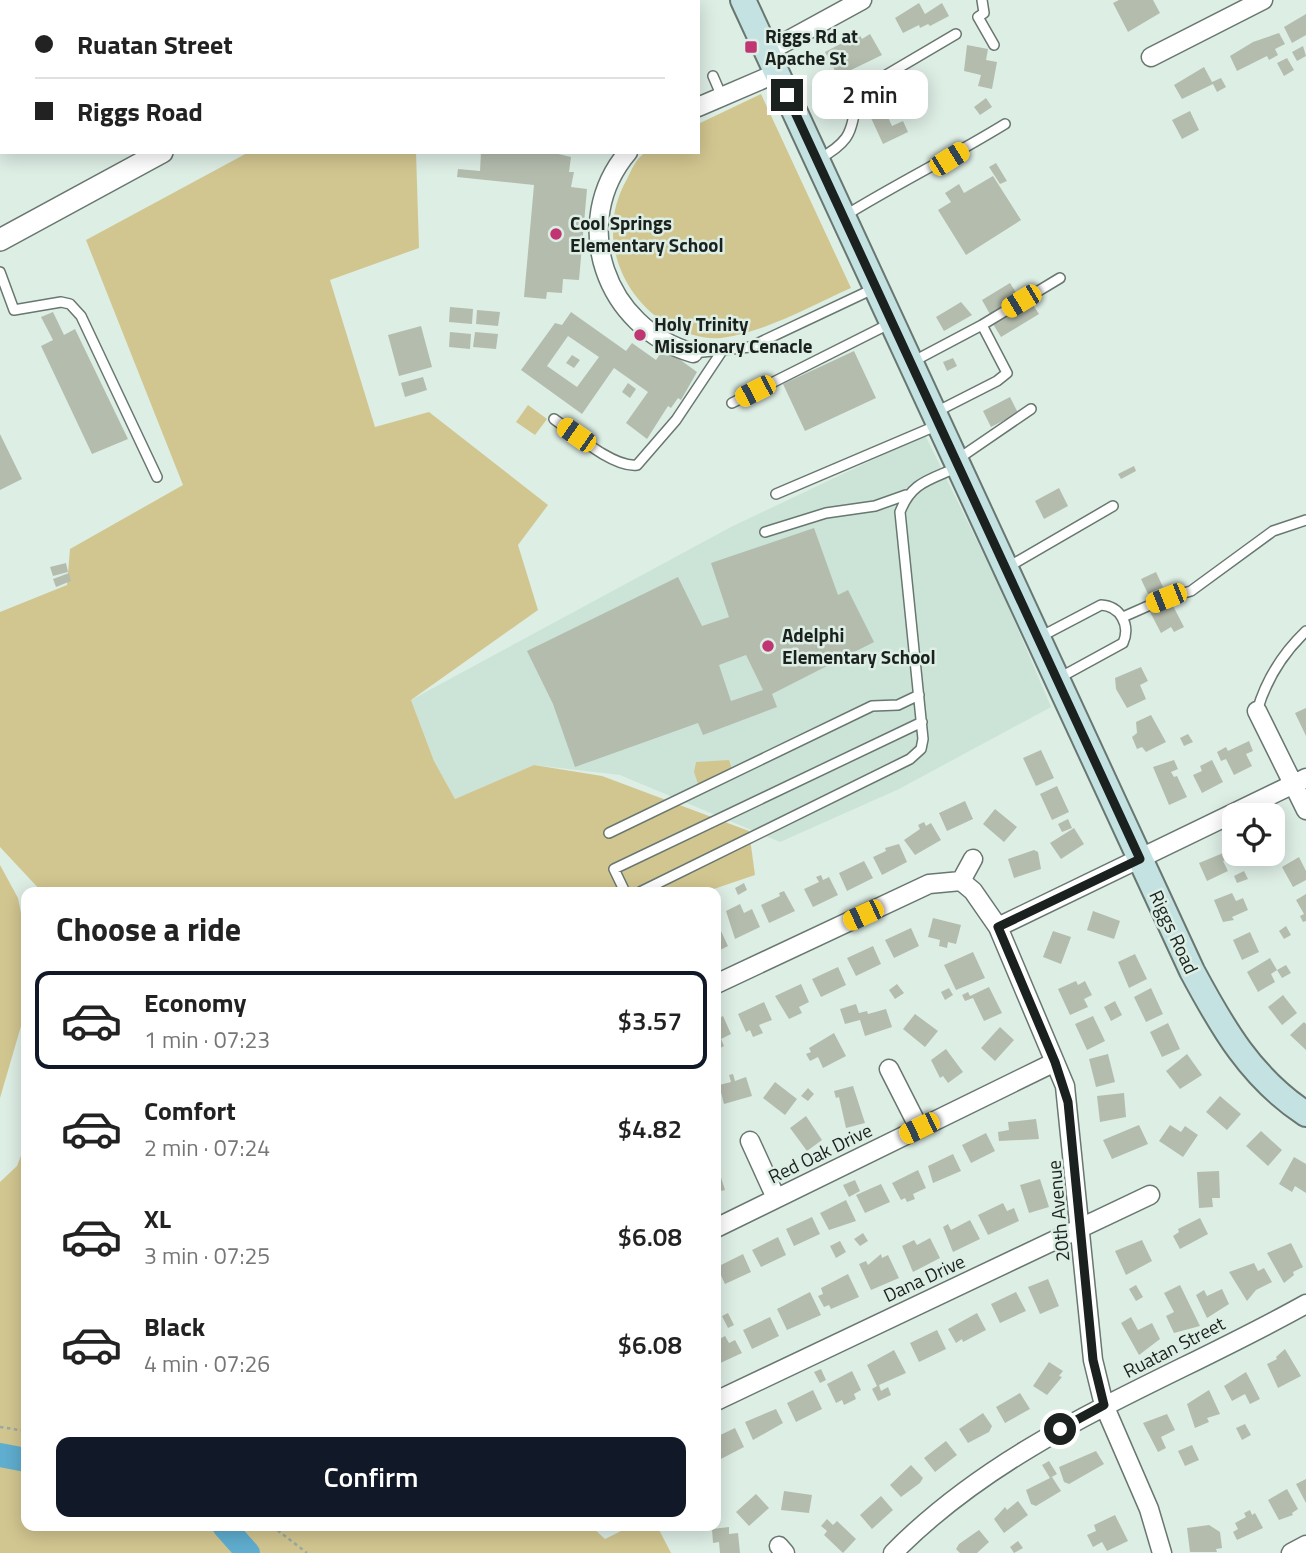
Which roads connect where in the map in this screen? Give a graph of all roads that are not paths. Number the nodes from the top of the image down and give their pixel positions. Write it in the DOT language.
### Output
graph roads {
  1 [pos="743,0"];
  2 [pos="862,0"];
  3 [pos="982,0"];
  4 [pos="1263,0"];
  5 [pos="956,34"];
  6 [pos="994,45"];
  7 [pos="1151,57"];
  8 [pos="772,63"];
  9 [pos="713,76"];
  10 [pos="722,96"];
  11 [pos="700,106"];
  12 [pos="1005,124"];
  13 [pos="158,154"];
  14 [pos="627,154"];
  15 [pos="818,159"];
  16 [pos="844,216"];
  17 [pos="0,240"];
  18 [pos="0,272"];
  19 [pos="1060,278"];
  20 [pos="878,287"];
  21 [pos="894,321"];
  22 [pos="982,324"];
  23 [pos="722,351"];
  24 [pos="693,353"];
  25 [pos="912,361"];
  26 [pos="732,403"];
  27 [pos="1031,409"];
  28 [pos="554,419"];
  29 [pos="937,419"];
  30 [pos="958,463"];
  31 [pos="156,477"];
  32 [pos="776,494"];
  33 [pos="906,495"];
  34 [pos="1113,506"];
  35 [pos="1306,520"];
  36 [pos="765,532"];
  37 [pos="1006,568"];
  38 [pos="1123,617"];
  39 [pos="1306,631"];
  40 [pos="1039,638"];
  41 [pos="1057,678"];
  42 [pos="919,695"];
  43 [pos="1257,711"];
  44 [pos="922,722"];
  45 [pos="1299,781"];
  46 [pos="1306,810"];
  47 [pos="609,833"];
  48 [pos="974,859"];
  49 [pos="1140,859"];
  50 [pos="961,881"];
  51 [pos="623,887"];
  52 [pos="650,887"];
  53 [pos="998,927"];
  54 [pos="721,982"];
  55 [pos="1055,1062"];
  56 [pos="889,1069"];
  57 [pos="1306,1114"];
  58 [pos="919,1128"];
  59 [pos="750,1141"];
  60 [pos="1150,1195"];
  61 [pos="776,1198"];
  62 [pos="721,1226"];
  63 [pos="1081,1229"];
  64 [pos="1306,1304"];
  65 [pos="721,1399"];
  66 [pos="1104,1405"];
  67 [pos="1306,1545"];
  68 [pos="893,1553"];
  69 [pos="1162,1553"];
  70 [pos="1291,1553"];
  1 -- 8 [label="main road, Riggs Road"];
  2 -- 8 [label="street"];
  3 -- 6 [label="lane"];
  4 -- 7 [label="street"];
  5 -- 15 [label="lane"];
  8 -- 10 [label="street"];
  8 -- 15 [label="main road, Riggs Road"];
  9 -- 10 [label="lane"];
  10 -- 11 [label="street"];
  12 -- 16 [label="lane"];
  13 -- 17 [label="street"];
  14 -- 24 [label="street"];
  15 -- 16 [label="main road, Riggs Road"];
  16 -- 20 [label="main road, Riggs Road"];
  18 -- 31 [label="lane"];
  19 -- 22 [label="lane"];
  20 -- 21 [label="main road, Riggs Road"];
  20 -- 23 [label="lane"];
  21 -- 25 [label="main road, Riggs Road"];
  21 -- 26 [label="lane"];
  22 -- 25 [label="lane"];
  22 -- 29 [label="lane"];
  23 -- 24 [label="lane"];
  23 -- 28 [label="lane"];
  25 -- 29 [label="main road, Riggs Road"];
  27 -- 30 [label="lane"];
  29 -- 30 [label="main road, Riggs Road"];
  29 -- 32 [label="lane"];
  30 -- 33 [label="lane"];
  30 -- 37 [label="main road, Riggs Road"];
  33 -- 36 [label="lane"];
  33 -- 42 [label="lane"];
  34 -- 37 [label="lane"];
  35 -- 38 [label="lane"];
  37 -- 40 [label="main road, Riggs Road"];
  38 -- 40 [label="lane"];
  38 -- 41 [label="lane"];
  39 -- 43 [label="lane"];
  40 -- 41 [label="main road, Riggs Road"];
  41 -- 49 [label="main road, Riggs Road"];
  42 -- 44 [label="lane"];
  42 -- 47 [label="lane"];
  43 -- 45 [label="street"];
  44 -- 51 [label="lane"];
  44 -- 52 [label="lane"];
  45 -- 46 [label="street"];
  45 -- 49 [label="street"];
  48 -- 50 [label="street"];
  49 -- 53 [label="street"];
  49 -- 57 [label="main road, Riggs Road"];
  50 -- 53 [label="street, 20th Avenue"];
  50 -- 54 [label="street"];
  53 -- 55 [label="street, 20th Avenue"];
  55 -- 58 [label="street, Red Oak Drive"];
  55 -- 63 [label="street, 20th Avenue"];
  56 -- 58 [label="street"];
  58 -- 61 [label="street, Red Oak Drive"];
  59 -- 61 [label="street"];
  60 -- 63 [label="street, Dana Drive"];
  61 -- 62 [label="street, Red Oak Drive"];
  63 -- 65 [label="street, Dana Drive"];
  63 -- 66 [label="street, 20th Avenue"];
  64 -- 66 [label="street, Ruatan Street"];
  66 -- 68 [label="street, Ruatan Street"];
  66 -- 69 [label="street, 20th Avenue"];
  67 -- 70 [label="street"];
}
